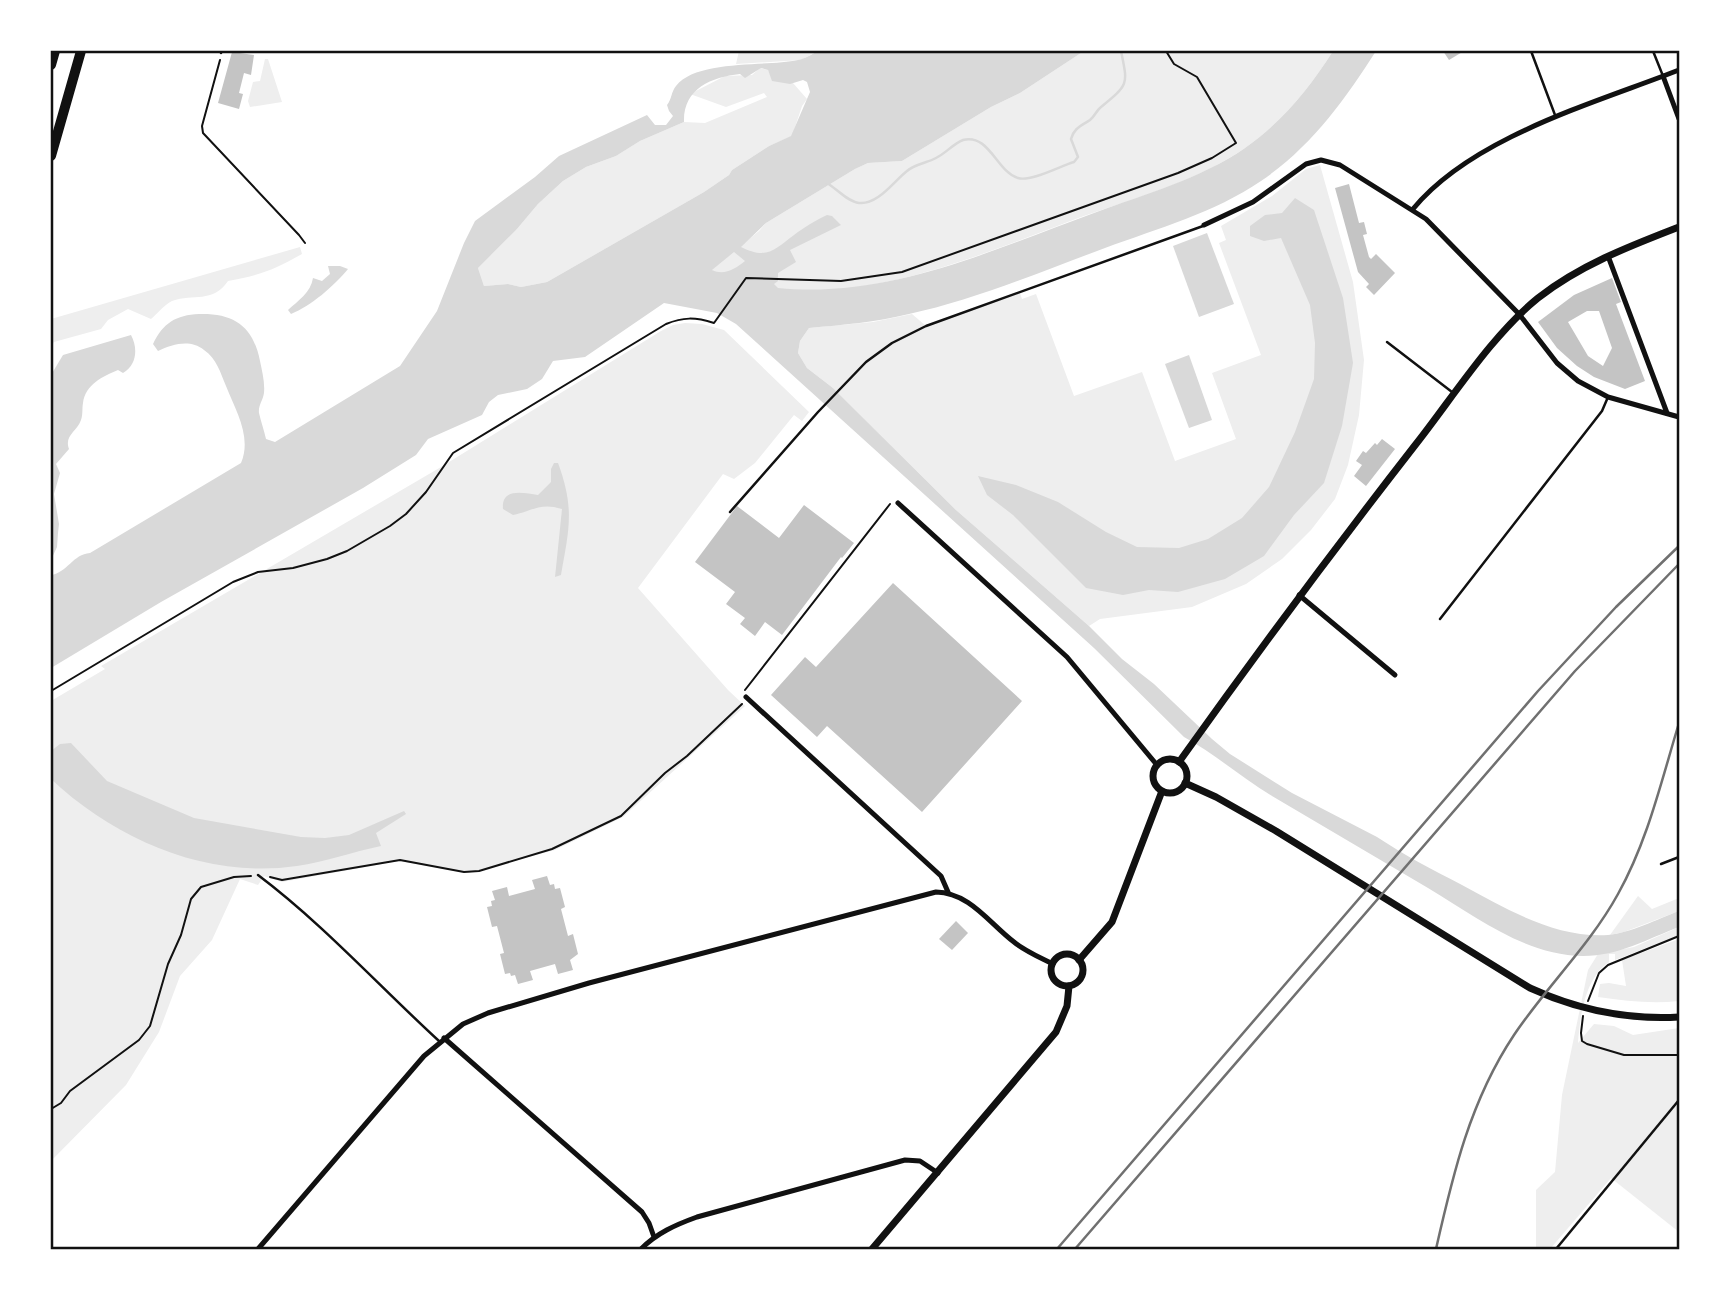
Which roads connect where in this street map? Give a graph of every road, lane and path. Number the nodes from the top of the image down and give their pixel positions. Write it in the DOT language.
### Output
graph roads {
  1 [pos="81,51"];
  2 [pos="1166,51"];
  3 [pos="1531,51"];
  4 [pos="1653,51"];
  5 [pos="221,52"];
  6 [pos="1679,70"];
  7 [pos="1663,76"];
  8 [pos="1556,118"];
  9 [pos="1679,119"];
  10 [pos="51,156"];
  11 [pos="1413,209"];
  12 [pos="1204,225"];
  13 [pos="1679,227"];
  14 [pos="305,243"];
  15 [pos="1608,256"];
  16 [pos="1519,314"];
  17 [pos="1387,342"];
  18 [pos="1454,394"];
  19 [pos="1608,397"];
  20 [pos="1667,412"];
  21 [pos="1679,416"];
  22 [pos="895,502"];
  23 [pos="730,512"];
  24 [pos="1299,595"];
  25 [pos="1440,619"];
  26 [pos="1395,675"];
  27 [pos="51,691"];
  28 [pos="746,696"];
  29 [pos="1179,762"];
  30 [pos="1157,765"];
  31 [pos="1185,783"];
  32 [pos="1162,791"];
  33 [pos="1679,857"];
  34 [pos="1661,864"];
  35 [pos="258,875"];
  36 [pos="948,892"];
  37 [pos="1079,960"];
  38 [pos="1053,964"];
  39 [pos="1069,986"];
  40 [pos="1679,1017"];
  41 [pos="442,1040"];
  42 [pos="1679,1100"];
  43 [pos="51,1109"];
  44 [pos="938,1173"];
  45 [pos="654,1237"];
  46 [pos="258,1249"];
  47 [pos="641,1249"];
  48 [pos="872,1249"];
  49 [pos="1556,1249"];
  1 -- 10 [label="highway"];
  2 -- 27 [label="path"];
  3 -- 8 [label="lane"];
  4 -- 7 [label="lane"];
  5 -- 14 [label="path"];
  6 -- 7 [label="street"];
  7 -- 8 [label="street"];
  7 -- 9 [label="street"];
  8 -- 11 [label="street"];
  11 -- 12 [label="street"];
  11 -- 16 [label="street"];
  12 -- 23 [label="lane"];
  13 -- 15 [label="street"];
  15 -- 16 [label="street"];
  15 -- 20 [label="street"];
  16 -- 18 [label="street"];
  16 -- 19 [label="street"];
  17 -- 18 [label="lane"];
  18 -- 24 [label="street"];
  19 -- 20 [label="street"];
  19 -- 25 [label="lane"];
  20 -- 21 [label="street"];
  22 -- 28 [label="path"];
  22 -- 30 [label="street"];
  24 -- 26 [label="street"];
  24 -- 29 [label="street"];
  28 -- 35 [label="path"];
  28 -- 36 [label="street"];
  29 -- 30 [label="street"];
  29 -- 31 [label="street"];
  30 -- 32 [label="street"];
  31 -- 32 [label="street"];
  31 -- 40 [label="street"];
  32 -- 37 [label="street"];
  33 -- 34 [label="lane"];
  35 -- 41 [label="lane"];
  35 -- 43 [label="path"];
  36 -- 38 [label="street"];
  36 -- 41 [label="street"];
  37 -- 38 [label="street"];
  37 -- 39 [label="street"];
  38 -- 39 [label="street"];
  39 -- 44 [label="street"];
  41 -- 45 [label="street"];
  41 -- 46 [label="street"];
  42 -- 49 [label="lane"];
  44 -- 45 [label="street"];
  44 -- 48 [label="street"];
  45 -- 47 [label="street"];
}
